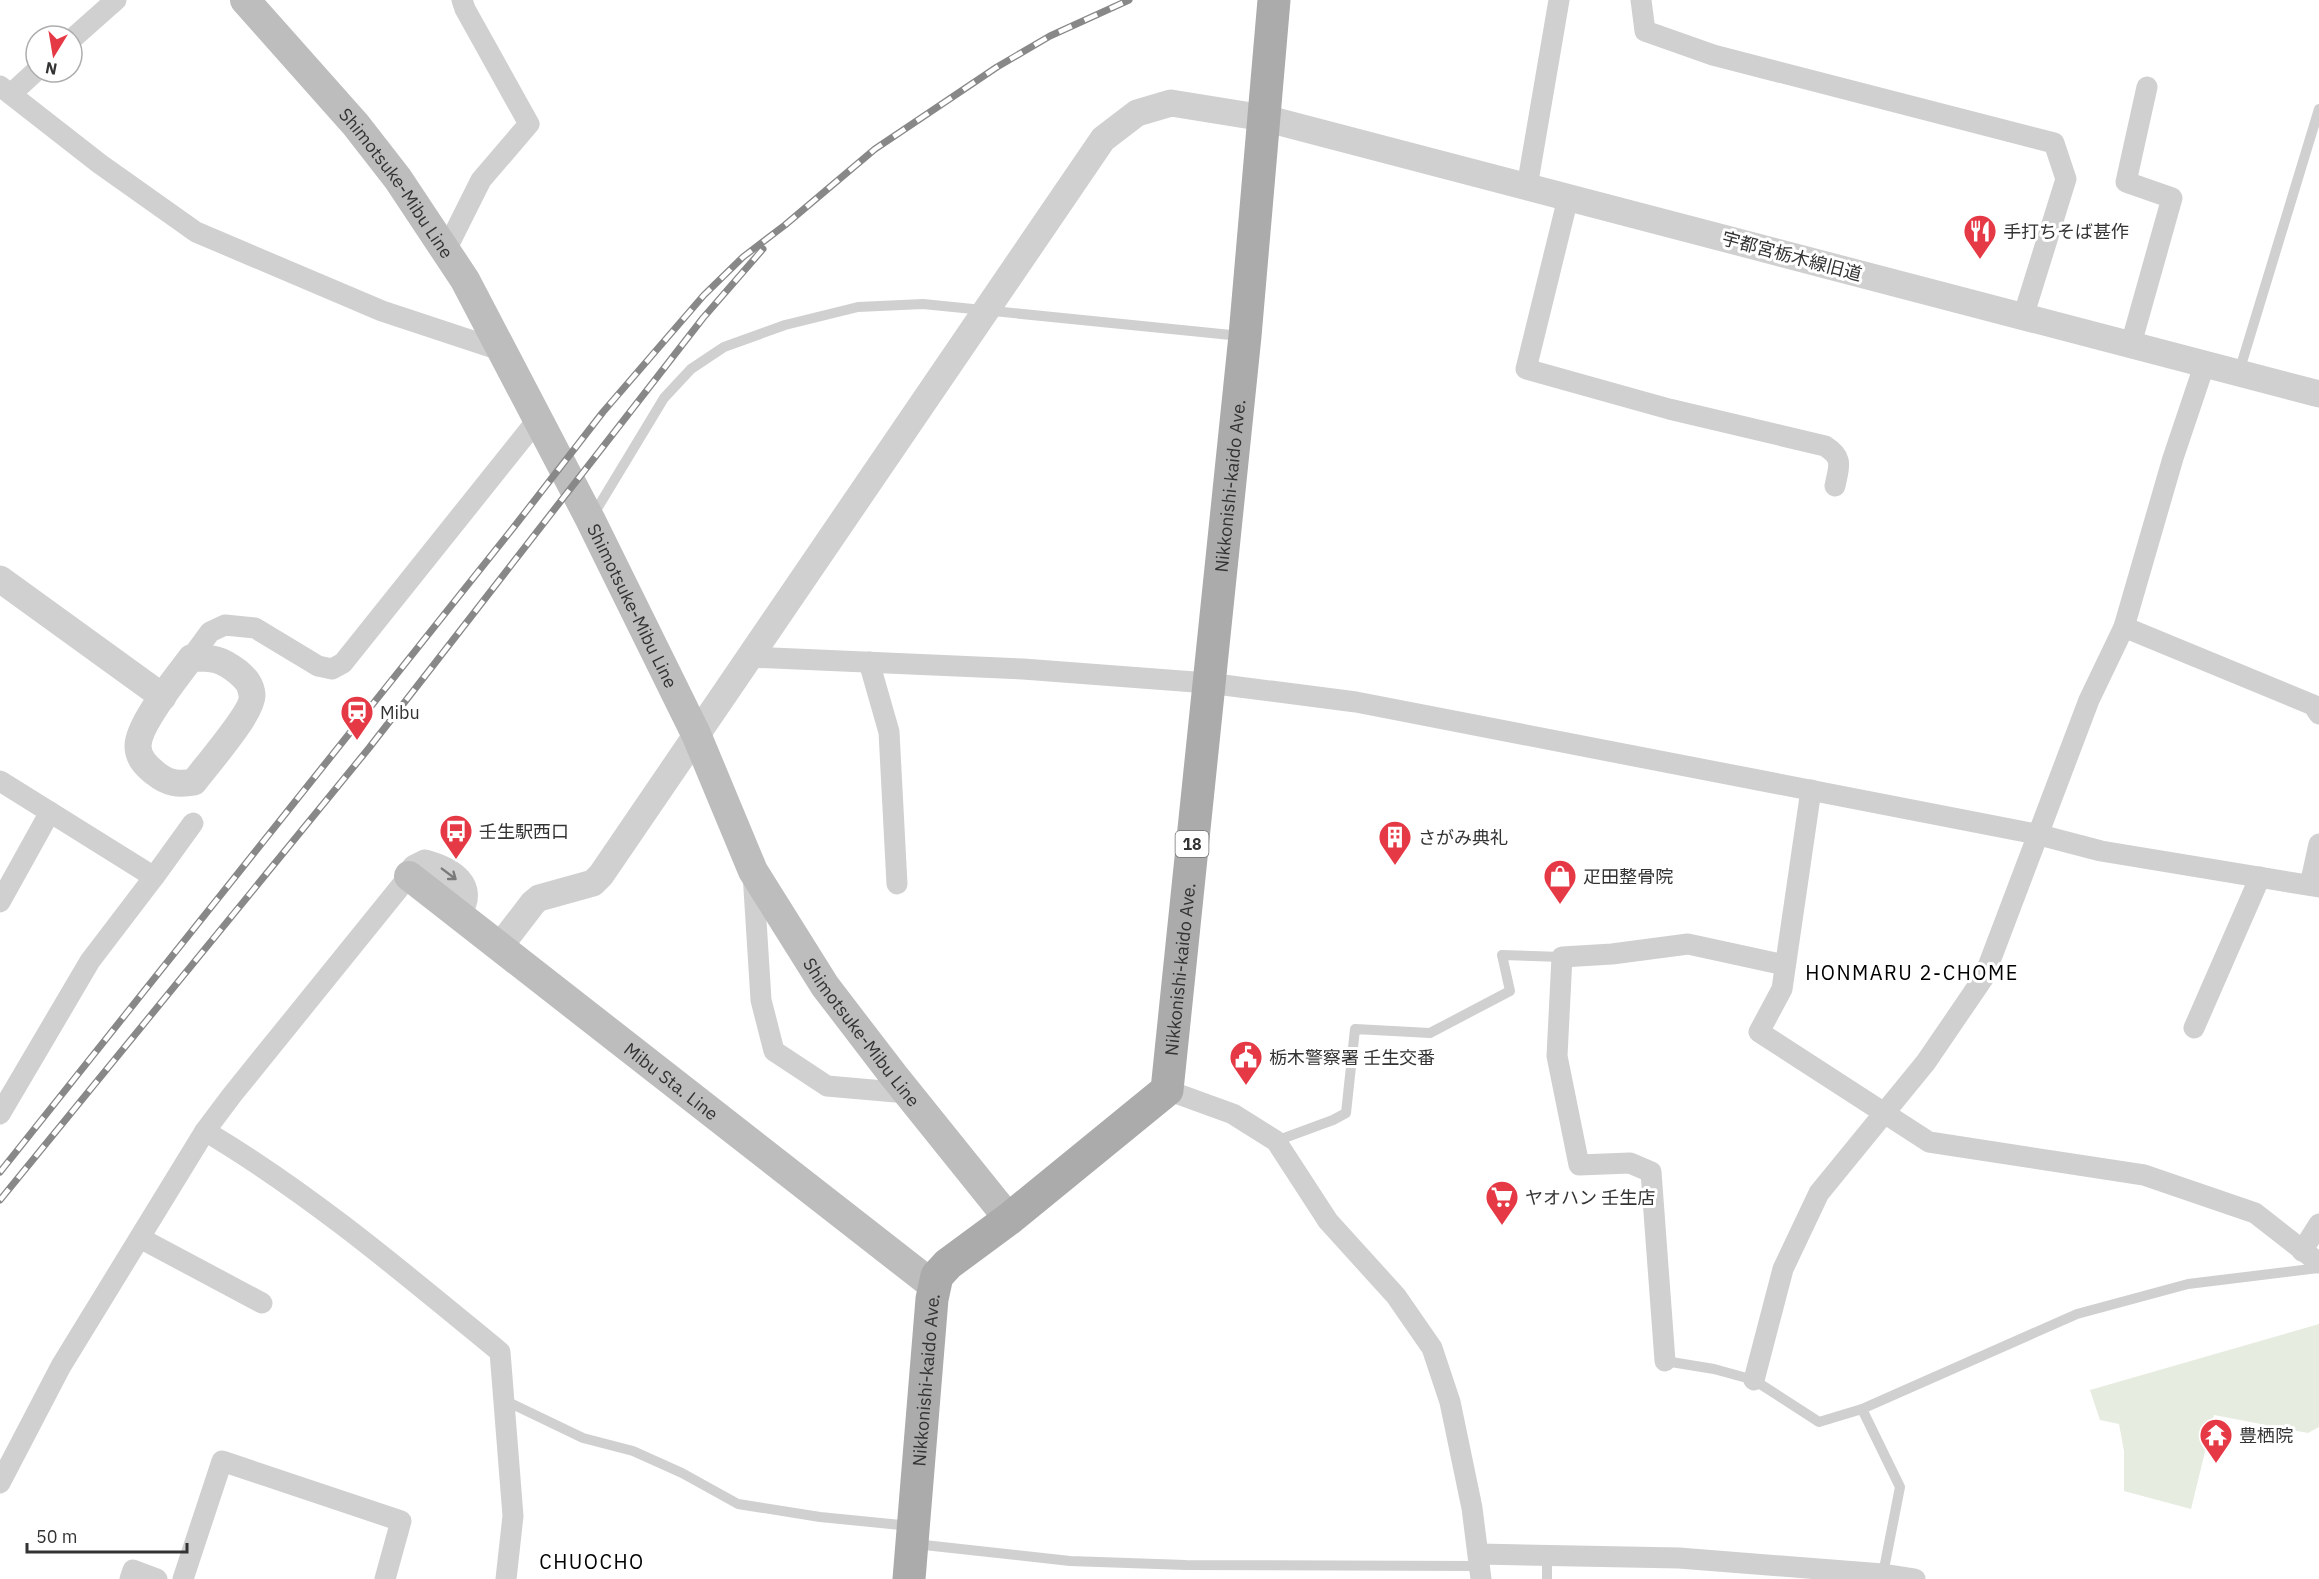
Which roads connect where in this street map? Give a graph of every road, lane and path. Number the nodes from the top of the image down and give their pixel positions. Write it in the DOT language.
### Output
graph roads {
  1 [pos="116,0"];
  2 [pos="245,0"];
  3 [pos="462,0"];
  4 [pos="1274,0"];
  5 [pos="1559,0"];
  6 [pos="1641,0"];
  7 [pos="84,28"];
  8 [pos="24,78"];
  9 [pos="2147,87"];
  10 [pos="5,90"];
  11 [pos="2319,109"];
  12 [pos="1264,118"];
  13 [pos="1527,187"];
  14 [pos="1568,198"];
  15 [pos="446,250"];
  16 [pos="985,310"];
  17 [pos="2023,316"];
  18 [pos="1245,336"];
  19 [pos="2131,344"];
  20 [pos="503,351"];
  21 [pos="2205,363"];
  22 [pos="2239,372"];
  23 [pos="2319,394"];
  24 [pos="538,419"];
  25 [pos="1835,486"];
  26 [pos="590,519"];
  27 [pos="0,579"];
  28 [pos="2124,627"];
  29 [pos="750,657"];
  30 [pos="191,658"];
  31 [pos="869,662"];
  32 [pos="1208,682"];
  33 [pos="163,697"];
  34 [pos="2319,714"];
  35 [pos="696,734"];
  36 [pos="0,781"];
  37 [pos="1811,790"];
  38 [pos="50,812"];
  39 [pos="193,823"];
  40 [pos="2037,834"];
  41 [pos="2319,844"];
  42 [pos="753,871"];
  43 [pos="409,876"];
  44 [pos="154,877"];
  45 [pos="2260,877"];
  46 [pos="897,884"];
  47 [pos="2314,886"];
  48 [pos="0,902"];
  49 [pos="500,946"];
  50 [pos="1562,957"];
  51 [pos="1785,965"];
  52 [pos="2194,1028"];
  53 [pos="1167,1090"];
  54 [pos="907,1093"];
  55 [pos="2,1105"];
  56 [pos="1883,1112"];
  57 [pos="205,1131"];
  58 [pos="1276,1141"];
  59 [pos="1009,1219"];
  60 [pos="2319,1224"];
  61 [pos="140,1238"];
  62 [pos="2311,1257"];
  63 [pos="2319,1268"];
  64 [pos="934,1286"];
  65 [pos="262,1303"];
  66 [pos="1665,1361"];
  67 [pos="1754,1380"];
  68 [pos="504,1400"];
  69 [pos="1863,1409"];
  70 [pos="0,1483"];
  71 [pos="913,1535"];
  72 [pos="1547,1556"];
  73 [pos="1480,1566"];
  74 [pos="1883,1574"];
  75 [pos="130,1579"];
  76 [pos="157,1579"];
  77 [pos="183,1579"];
  78 [pos="385,1579"];
  79 [pos="506,1579"];
  80 [pos="909,1579"];
  81 [pos="1547,1579"];
  82 [pos="1915,1579"];
  1 -- 7 [label="street"];
  2 -- 15 [label="main road, Shimotsuke-Mibu Line"];
  3 -- 15 [label="street"];
  4 -- 12 [label="main road, Nikkonishi-kaido Ave. / 18"];
  5 -- 13 [label="street"];
  6 -- 17 [label="street"];
  8 -- 10 [label="street"];
  9 -- 19 [label="street"];
  10 -- 20 [label="street"];
  11 -- 22 [label="lane"];
  12 -- 13 [label="street, 宇都宮栃木線旧道"];
  12 -- 16 [label="street, 宇都宮栃木線旧道"];
  12 -- 18 [label="main road, Nikkonishi-kaido Ave. / 18"];
  13 -- 14 [label="street, 宇都宮栃木線旧道"];
  14 -- 17 [label="street, 宇都宮栃木線旧道"];
  14 -- 25 [label="street"];
  15 -- 20 [label="main road, Shimotsuke-Mibu Line"];
  16 -- 18 [label="lane"];
  16 -- 26 [label="lane"];
  16 -- 29 [label="street, 宇都宮栃木線旧道"];
  17 -- 19 [label="street, 宇都宮栃木線旧道"];
  18 -- 32 [label="main road, Nikkonishi-kaido Ave. / 18"];
  19 -- 21 [label="street, 宇都宮栃木線旧道"];
  20 -- 24 [label="main road, Shimotsuke-Mibu Line"];
  21 -- 22 [label="street, 宇都宮栃木線旧道"];
  21 -- 28 [label="street"];
  22 -- 23 [label="street, 宇都宮栃木線旧道"];
  24 -- 26 [label="main road, Shimotsuke-Mibu Line"];
  24 -- 30 [label="street"];
  26 -- 35 [label="main road, Shimotsuke-Mibu Line"];
  27 -- 33 [label="street"];
  28 -- 34 [label="street"];
  28 -- 40 [label="street"];
  29 -- 31 [label="street"];
  29 -- 35 [label="street, 宇都宮栃木線旧道"];
  30 -- 33 [label="street"];
  30 -- 33 [label="street"];
  31 -- 32 [label="street"];
  31 -- 46 [label="street"];
  32 -- 37 [label="street"];
  32 -- 53 [label="main road, Nikkonishi-kaido Ave. / 18"];
  35 -- 42 [label="main road, Shimotsuke-Mibu Line"];
  35 -- 49 [label="street, 宇都宮栃木線旧道"];
  36 -- 38 [label="street"];
  37 -- 40 [label="street"];
  37 -- 51 [label="street"];
  38 -- 44 [label="street"];
  38 -- 48 [label="street"];
  39 -- 44 [label="street"];
  40 -- 45 [label="street"];
  40 -- 56 [label="street"];
  41 -- 47 [label="street"];
  42 -- 54 [label="main road, Shimotsuke-Mibu Line"];
  42 -- 54 [label="street"];
  43 -- 49 [label="main road, Mibu Sta. Line"];
  43 -- 57 [label="street"];
  44 -- 55 [label="street"];
  45 -- 47 [label="street"];
  45 -- 52 [label="street"];
  49 -- 64 [label="main road, Mibu Sta. Line"];
  50 -- 51 [label="street"];
  50 -- 58 [label="lane"];
  50 -- 66 [label="street"];
  51 -- 56 [label="street"];
  53 -- 58 [label="street"];
  53 -- 59 [label="main road, Nikkonishi-kaido Ave."];
  54 -- 59 [label="main road, Shimotsuke-Mibu Line"];
  56 -- 62 [label="street"];
  56 -- 67 [label="street"];
  57 -- 61 [label="street"];
  57 -- 68 [label="street"];
  58 -- 73 [label="street"];
  59 -- 64 [label="main road, Nikkonishi-kaido Ave."];
  60 -- 62 [label="street"];
  61 -- 65 [label="street"];
  61 -- 70 [label="street"];
  63 -- 69 [label="lane"];
  64 -- 71 [label="main road, Nikkonishi-kaido Ave."];
  66 -- 67 [label="lane"];
  67 -- 69 [label="lane"];
  68 -- 71 [label="lane"];
  68 -- 79 [label="street"];
  69 -- 74 [label="lane"];
  71 -- 73 [label="lane"];
  71 -- 80 [label="main road, Nikkonishi-kaido Ave."];
  72 -- 73 [label="street"];
  72 -- 74 [label="street"];
  72 -- 81 [label="lane"];
  74 -- 82 [label="street"];
  75 -- 76 [label="street"];
  77 -- 78 [label="street"];
}
